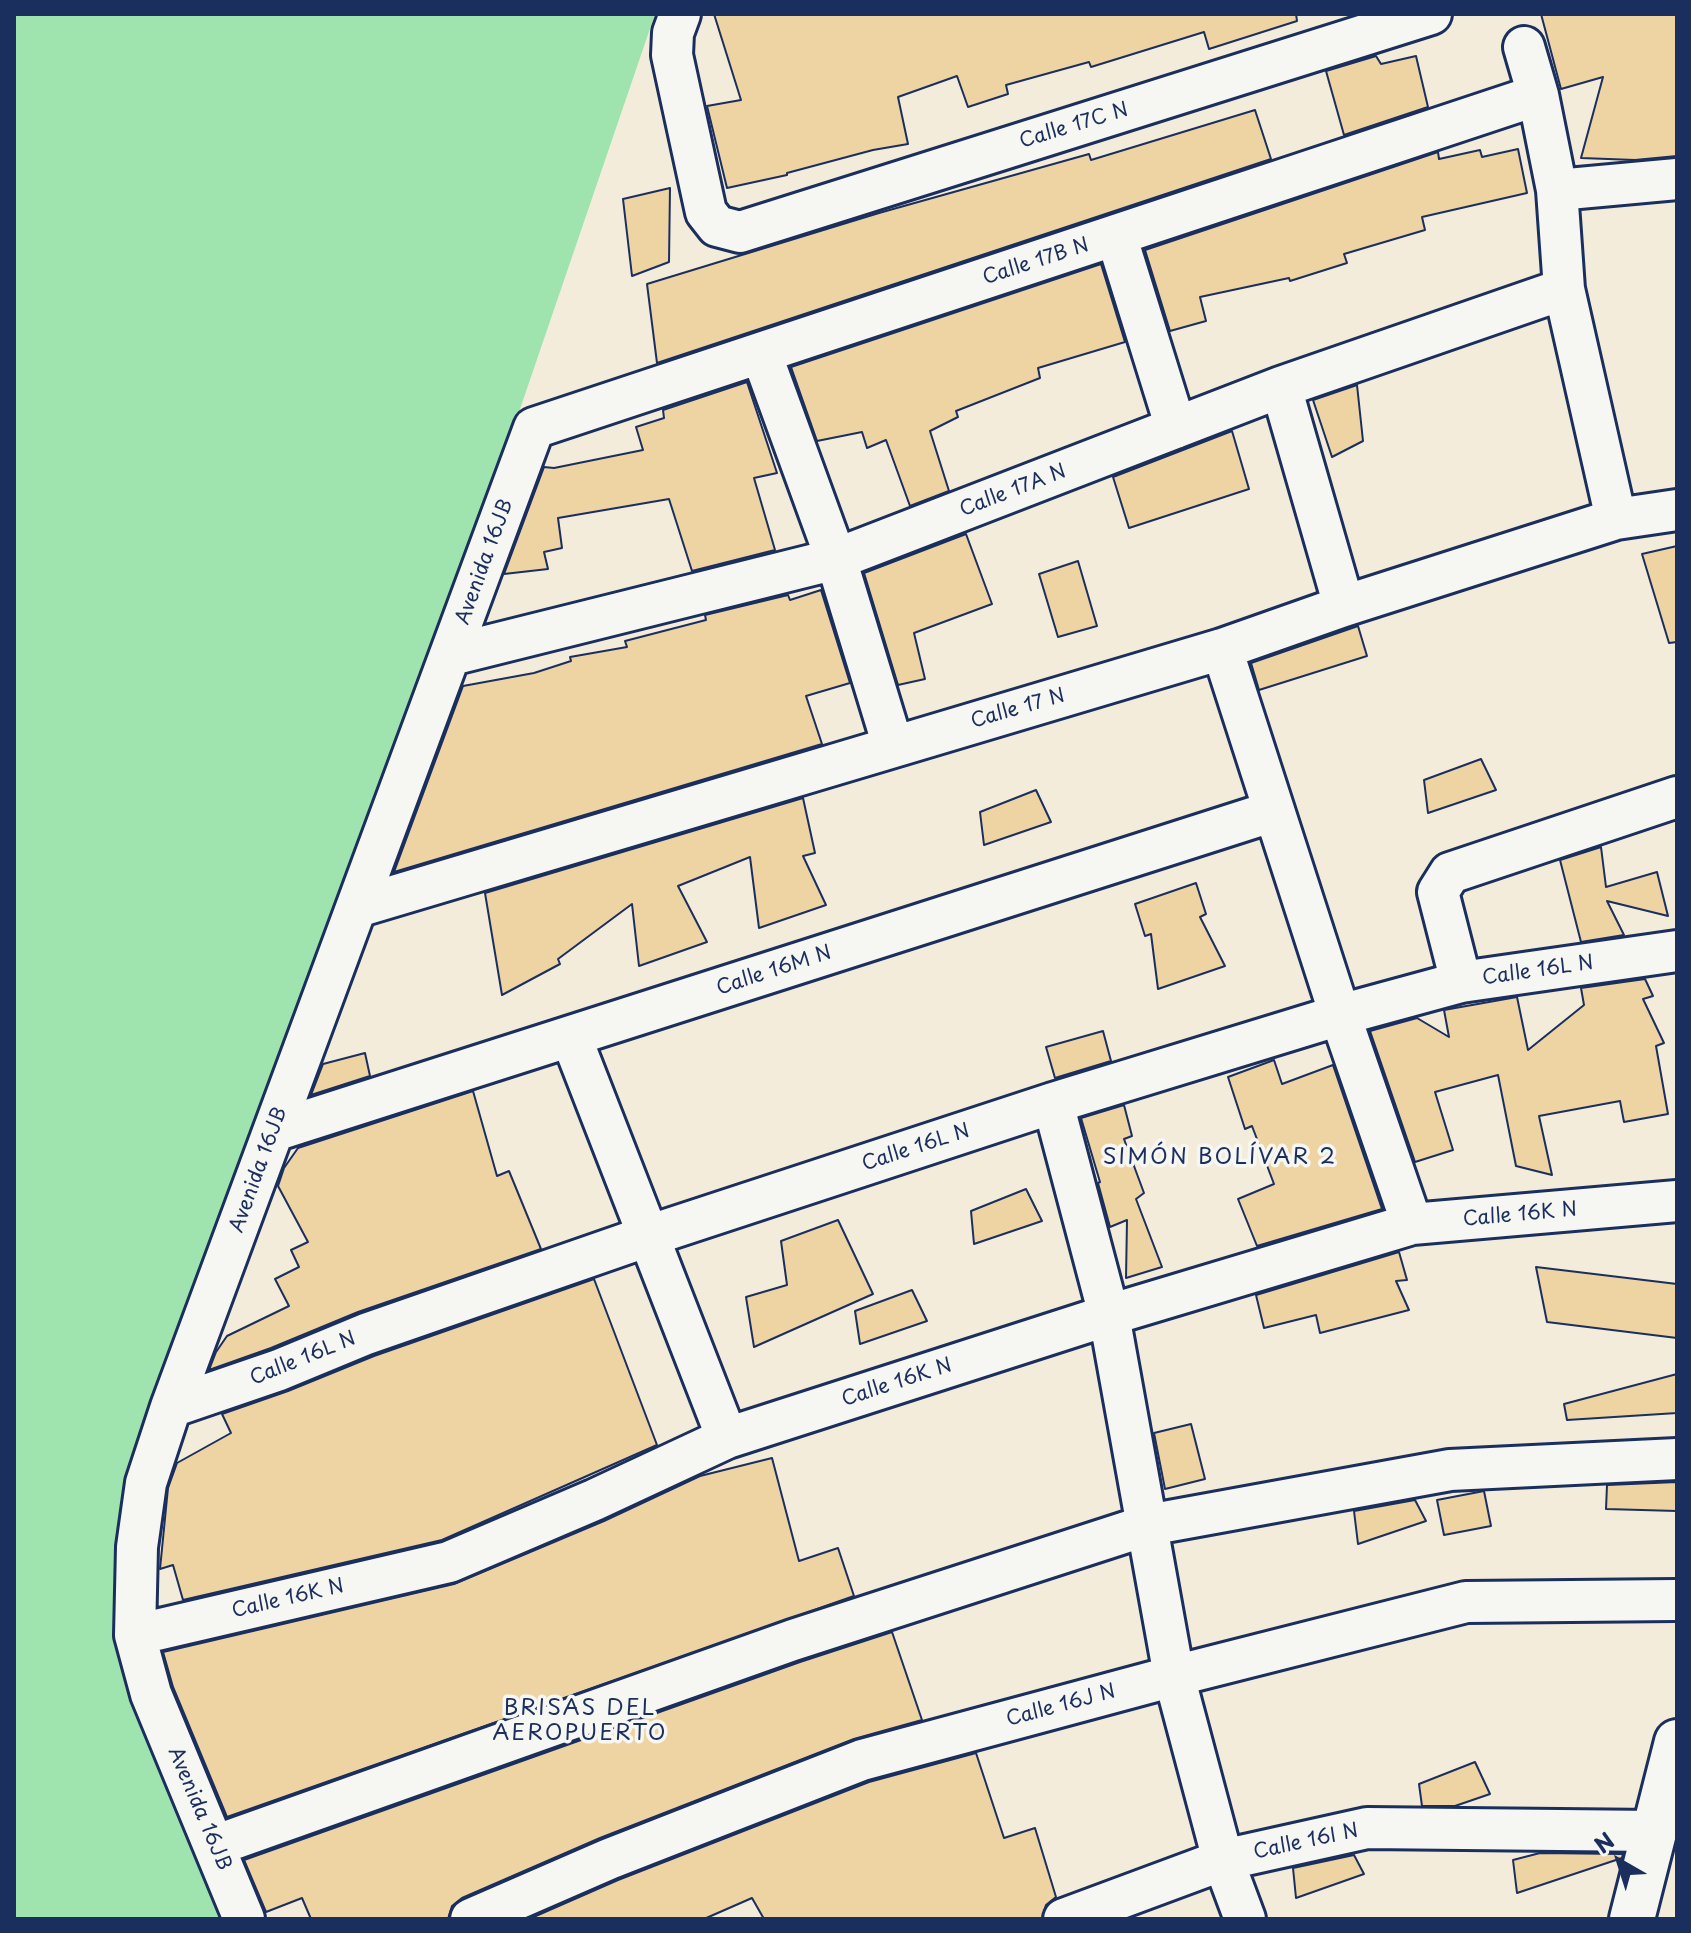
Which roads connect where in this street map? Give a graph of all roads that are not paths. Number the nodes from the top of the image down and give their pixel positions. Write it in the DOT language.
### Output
graph roads {
  1 [pos="680,14"];
  2 [pos="1431,14"];
  3 [pos="1518,30"];
  4 [pos="1538,95"];
  5 [pos="1677,179"];
  6 [pos="1557,190"];
  7 [pos="1116,235"];
  8 [pos="1564,289"];
  9 [pos="761,353"];
  10 [pos="1281,387"];
  11 [pos="534,428"];
  12 [pos="1176,428"];
  13 [pos="1677,510"];
  14 [pos="1616,519"];
  15 [pos="836,559"];
  16 [pos="1344,606"];
  17 [pos="1222,649"];
  18 [pos="451,655"];
  19 [pos="893,746"];
  20 [pos="1677,797"];
  21 [pos="1274,811"];
  22 [pos="357,907"];
  23 [pos="1677,951"];
  24 [pos="1461,982"];
  25 [pos="1340,1015"];
  26 [pos="571,1037"];
  27 [pos="1053,1103"];
  28 [pos="274,1131"];
  29 [pos="1677,1201"];
  30 [pos="1412,1224"];
  31 [pos="648,1236"];
  32 [pos="1109,1315"];
  33 [pos="171,1407"];
  34 [pos="727,1438"];
  35 [pos="1677,1459"];
  36 [pos="1148,1525"];
  37 [pos="1677,1600"];
  38 [pos="135,1635"];
  39 [pos="1174,1676"];
  40 [pos="1677,1742"];
  41 [pos="1656,1831"];
  42 [pos="214,1846"];
  43 [pos="1223,1860"];
  44 [pos="244,1919"];
  45 [pos="471,1919"];
  46 [pos="1064,1919"];
  47 [pos="1245,1919"];
  48 [pos="1632,1919"];
  1 -- 2 [label="street, Calle 17C N"];
  3 -- 4 [label="street"];
  4 -- 6 [label="street"];
  4 -- 7 [label="street, Calle 17B N"];
  5 -- 6 [label="street"];
  6 -- 8 [label="street"];
  7 -- 9 [label="street, Calle 17B N"];
  7 -- 12 [label="street"];
  8 -- 10 [label="street, Calle 17A N"];
  8 -- 14 [label="street"];
  9 -- 11 [label="street, Calle 17B N"];
  9 -- 15 [label="street"];
  10 -- 12 [label="street, Calle 17A N"];
  10 -- 16 [label="street"];
  11 -- 18 [label="street, Avenida 16JB"];
  12 -- 15 [label="street, Calle 17A N"];
  13 -- 14 [label="street, Calle 17 N"];
  14 -- 16 [label="street, Calle 17 N"];
  15 -- 18 [label="street, Calle 17A N"];
  15 -- 19 [label="street"];
  16 -- 17 [label="street, Calle 17 N"];
  17 -- 19 [label="street, Calle 17 N"];
  17 -- 21 [label="street"];
  18 -- 22 [label="street, Avenida 16JB"];
  19 -- 22 [label="street, Calle 17 N"];
  20 -- 24 [label="street"];
  21 -- 25 [label="street"];
  21 -- 26 [label="street, Calle 16M N"];
  22 -- 28 [label="street, Avenida 16JB"];
  23 -- 24 [label="street, Calle 16L N"];
  24 -- 25 [label="street, Calle 16L N"];
  25 -- 27 [label="street, Calle 16L N"];
  25 -- 30 [label="street"];
  26 -- 28 [label="street, Calle 16M N"];
  26 -- 31 [label="street"];
  27 -- 31 [label="street, Calle 16L N"];
  27 -- 32 [label="street"];
  28 -- 33 [label="street, Avenida 16JB"];
  29 -- 30 [label="street, Calle 16K N"];
  30 -- 32 [label="street, Calle 16K N"];
  31 -- 33 [label="street, Calle 16L N"];
  31 -- 34 [label="street"];
  32 -- 34 [label="street, Calle 16K N"];
  32 -- 36 [label="street"];
  33 -- 38 [label="street, Avenida 16JB"];
  34 -- 38 [label="street, Calle 16K N"];
  35 -- 36 [label="street"];
  36 -- 39 [label="street"];
  36 -- 42 [label="street"];
  37 -- 39 [label="street, Calle 16J N"];
  38 -- 42 [label="street, Avenida 16JB"];
  39 -- 43 [label="street"];
  39 -- 45 [label="street, Calle 16J N"];
  40 -- 41 [label="main road"];
  41 -- 43 [label="street, Calle 16I N"];
  41 -- 48 [label="main road"];
  42 -- 44 [label="street, Avenida 16JB"];
  43 -- 46 [label="street, Calle 16I N"];
  43 -- 47 [label="street"];
}
